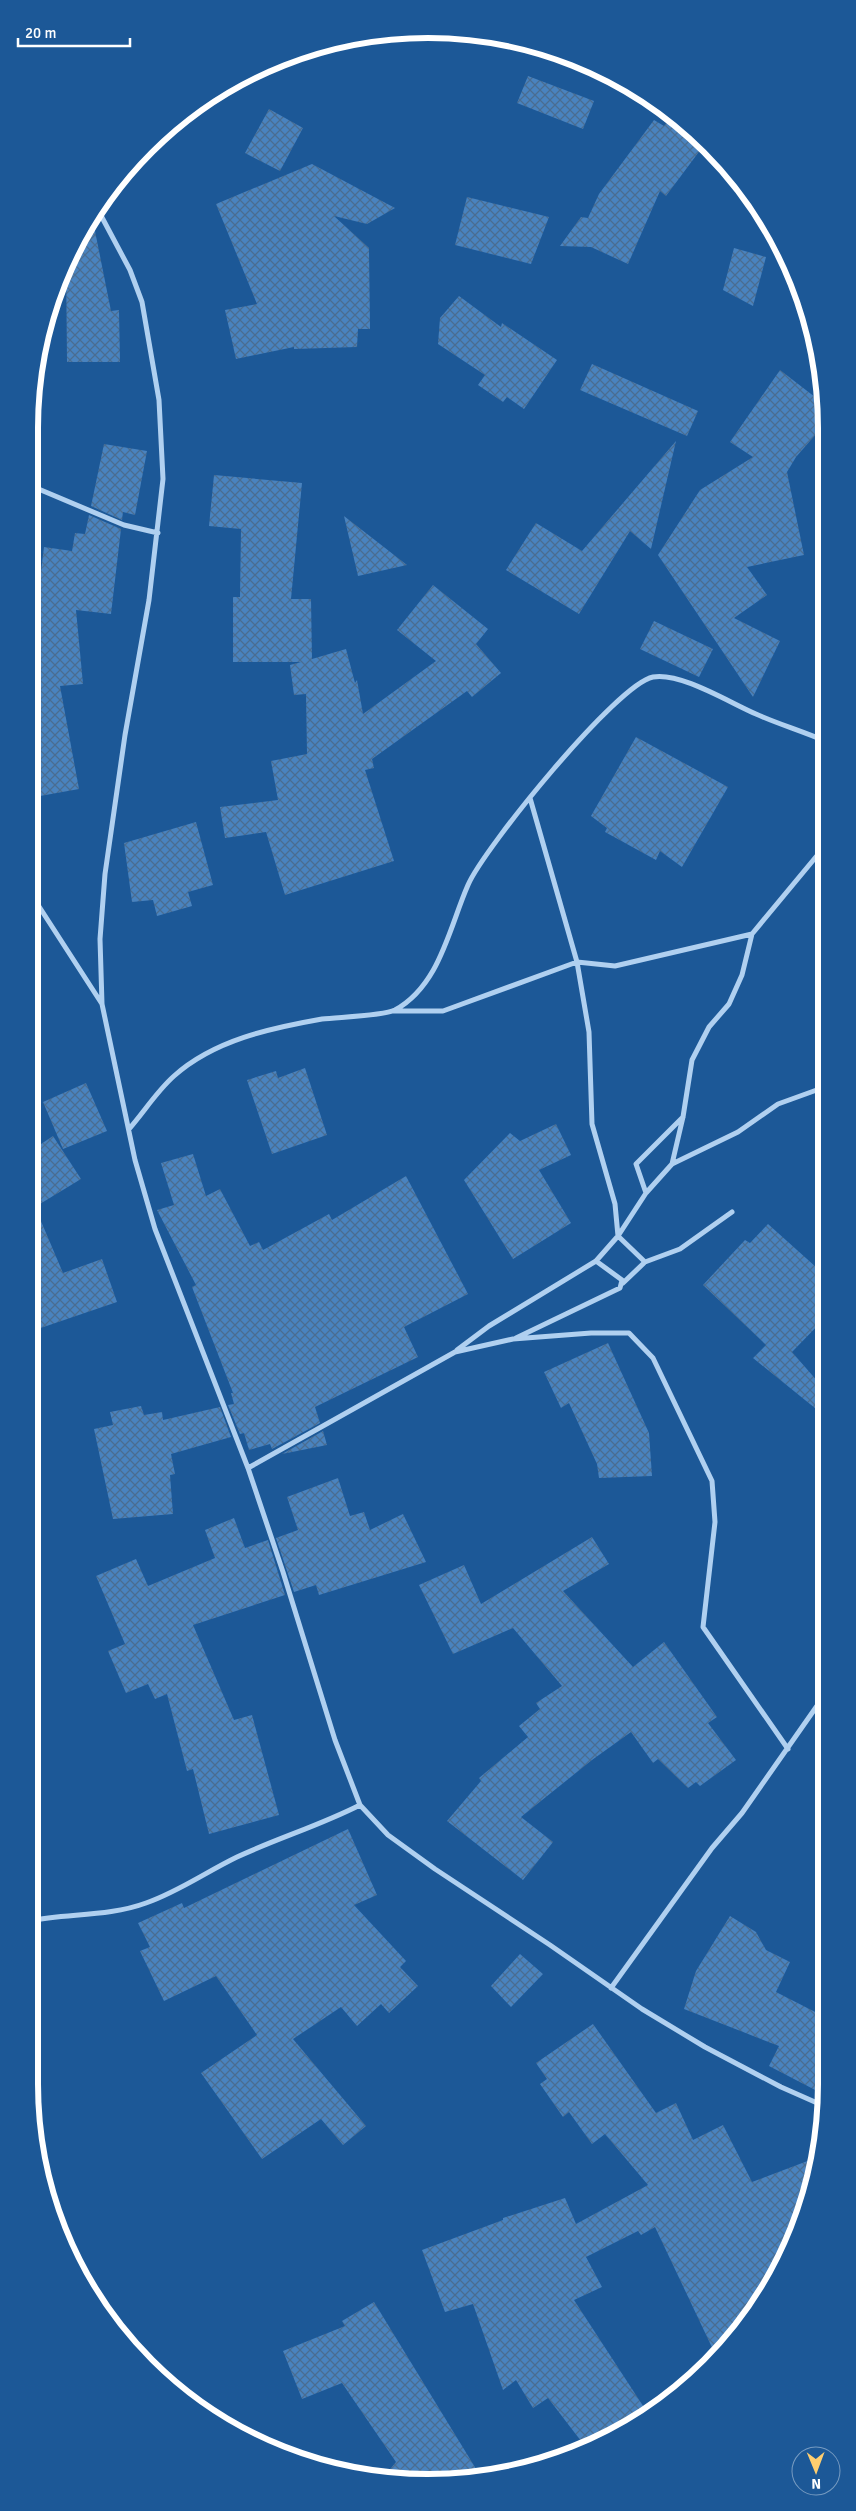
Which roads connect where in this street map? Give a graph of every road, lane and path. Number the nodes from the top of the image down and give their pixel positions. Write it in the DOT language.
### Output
graph roads {
  1 [pos="101,215"];
  2 [pos="38,489"];
  3 [pos="158,533"];
  4 [pos="818,739"];
  5 [pos="530,798"];
  6 [pos="818,854"];
  7 [pos="38,905"];
  8 [pos="752,934"];
  9 [pos="577,962"];
  10 [pos="102,1004"];
  11 [pos="394,1011"];
  12 [pos="818,1090"];
  13 [pos="684,1116"];
  14 [pos="129,1129"];
  15 [pos="672,1164"];
  16 [pos="646,1193"];
  17 [pos="732,1212"];
  18 [pos="618,1236"];
  19 [pos="596,1261"];
  20 [pos="645,1262"];
  21 [pos="623,1283"];
  22 [pos="513,1339"];
  23 [pos="454,1352"];
  24 [pos="248,1468"];
  25 [pos="818,1705"];
  26 [pos="788,1749"];
  27 [pos="360,1805"];
  28 [pos="38,1920"];
  29 [pos="611,1988"];
  30 [pos="818,2103"];
  1 -- 3 [label="street"];
  2 -- 3 [label="street"];
  3 -- 10 [label="street"];
  4 -- 5 [label="street"];
  5 -- 9 [label="street"];
  5 -- 11 [label="street"];
  6 -- 8 [label="street"];
  7 -- 10 [label="street"];
  8 -- 9 [label="street"];
  8 -- 13 [label="street"];
  9 -- 11 [label="street"];
  9 -- 18 [label="street"];
  10 -- 14 [label="street"];
  11 -- 14 [label="street"];
  12 -- 15 [label="street"];
  13 -- 15 [label="street"];
  13 -- 16 [label="street"];
  14 -- 24 [label="street"];
  15 -- 16 [label="street"];
  16 -- 18 [label="street"];
  17 -- 20 [label="street"];
  18 -- 19 [label="street"];
  18 -- 20 [label="street"];
  19 -- 21 [label="street"];
  19 -- 23 [label="street"];
  20 -- 21 [label="street"];
  21 -- 22 [label="street"];
  22 -- 23 [label="street"];
  22 -- 26 [label="street"];
  23 -- 24 [label="street"];
  24 -- 27 [label="street"];
  25 -- 26 [label="street"];
  26 -- 29 [label="street"];
  27 -- 28 [label="street"];
  27 -- 29 [label="street"];
  29 -- 30 [label="street"];
}
